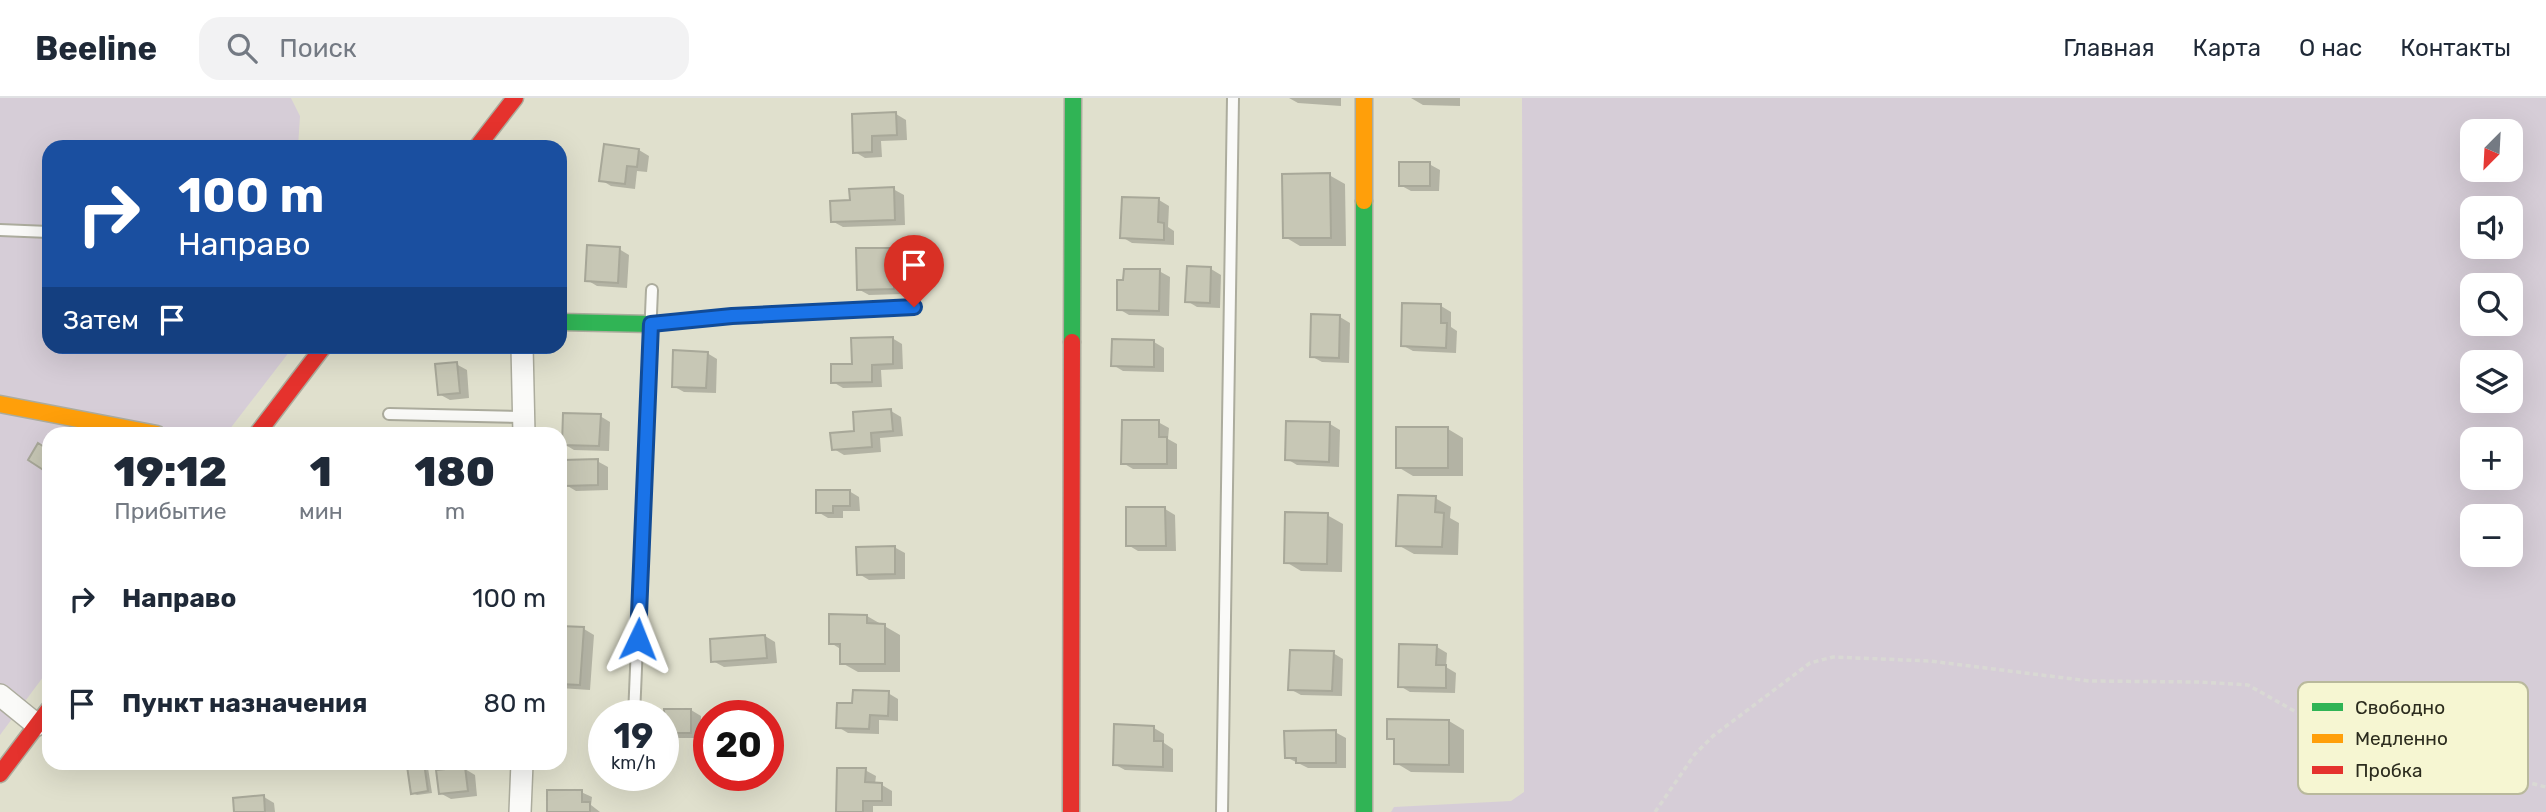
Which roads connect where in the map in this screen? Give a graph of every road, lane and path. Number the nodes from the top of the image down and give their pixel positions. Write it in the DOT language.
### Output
graph roads {
  1 [pos="515,98"];
  2 [pos="1073,98"];
  3 [pos="1233,98"];
  4 [pos="1364,98"];
  5 [pos="482,140"];
  6 [pos="0,230"];
  7 [pos="42,232"];
  8 [pos="652,290"];
  9 [pos="914,307"];
  10 [pos="567,322"];
  11 [pos="651,324"];
  12 [pos="318,354"];
  13 [pos="522,354"];
  14 [pos="0,404"];
  15 [pos="389,414"];
  16 [pos="524,426"];
  17 [pos="120,427"];
  18 [pos="262,427"];
  19 [pos="0,695"];
  20 [pos="635,700"];
  21 [pos="2298,713"];
  22 [pos="42,716"];
  23 [pos="42,718"];
  24 [pos="522,770"];
  25 [pos="0,774"];
  26 [pos="2528,782"];
  27 [pos="2546,787"];
  28 [pos="520,812"];
  29 [pos="1071,812"];
  30 [pos="1222,812"];
  31 [pos="1364,812"];
  32 [pos="1655,812"];
  1 -- 5 [label="street"];
  2 -- 29 [label="street"];
  3 -- 30 [label="lane"];
  4 -- 31 [label="street"];
  6 -- 7 [label="lane"];
  8 -- 11 [label="lane"];
  9 -- 11 [label="lane"];
  10 -- 11 [label="street"];
  11 -- 20 [label="lane"];
  12 -- 18 [label="street"];
  13 -- 16 [label="street"];
  14 -- 17 [label="street"];
  15 -- 16 [label="lane"];
  19 -- 22 [label="street"];
  21 -- 32 [label="path"];
  23 -- 25 [label="street"];
  24 -- 28 [label="street"];
  26 -- 27 [label="path"];
}
